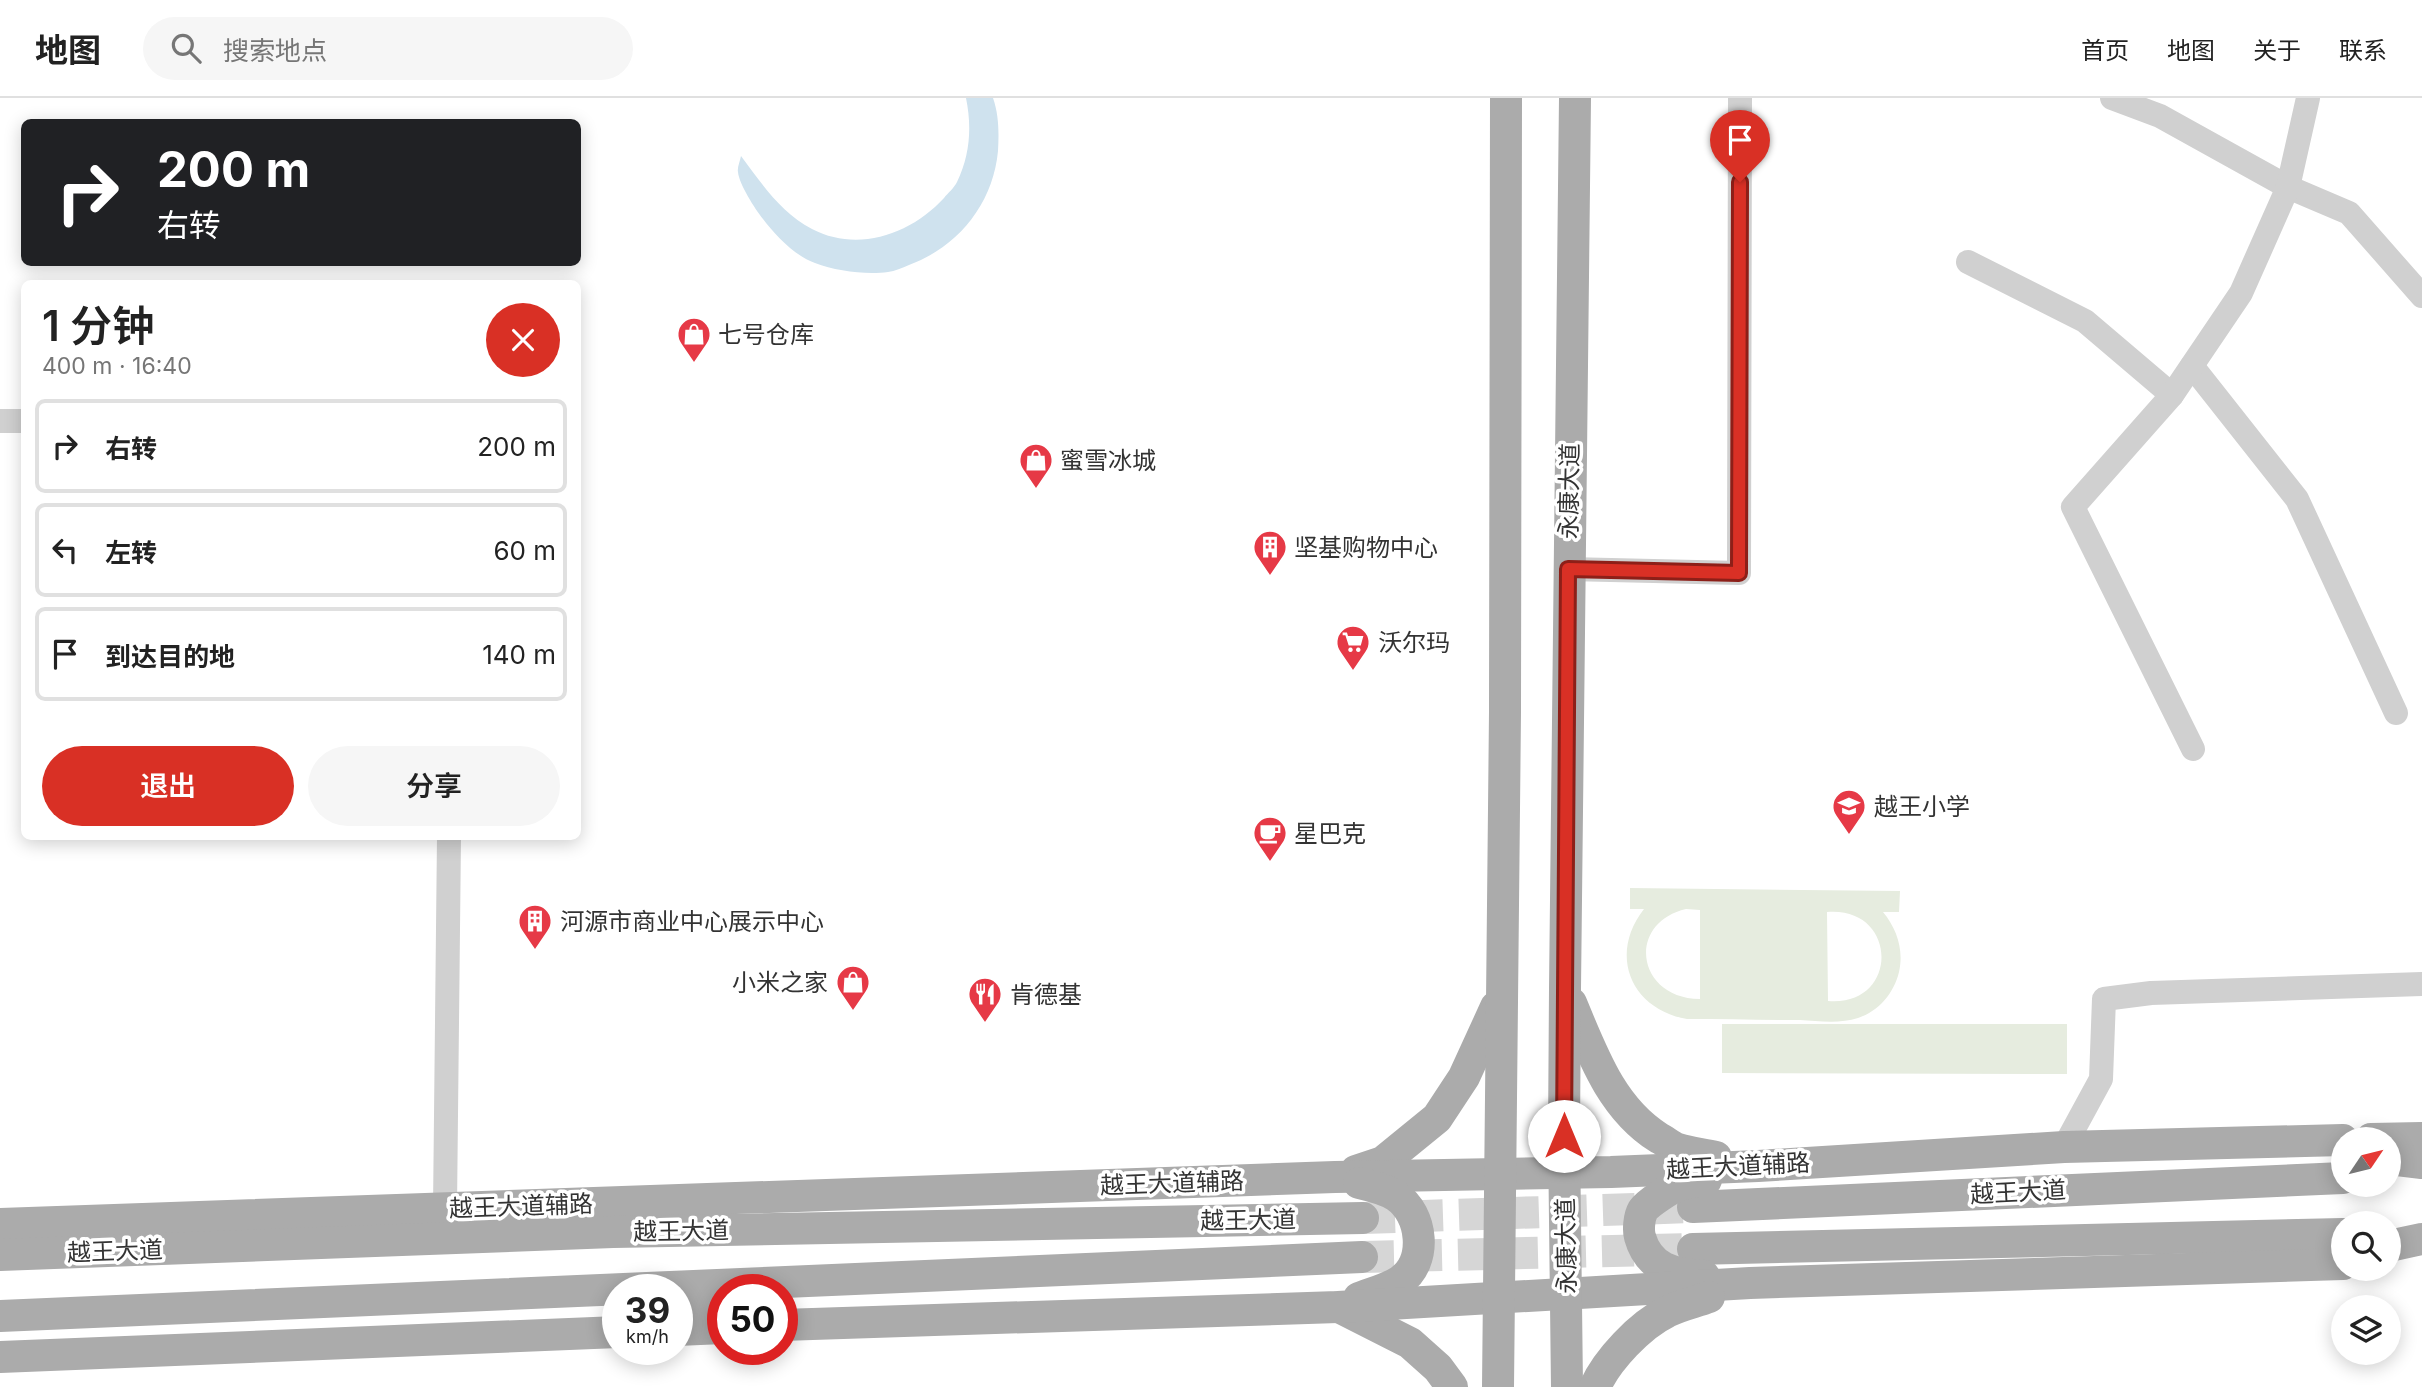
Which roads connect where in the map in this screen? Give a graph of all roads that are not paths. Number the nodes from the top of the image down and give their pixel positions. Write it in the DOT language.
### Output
graph roads {
  1 [pos="1506,98"];
  2 [pos="1575,98"];
  3 [pos="1740,98"];
  4 [pos="2112,98"];
  5 [pos="2308,98"];
  6 [pos="2288,187"];
  7 [pos="1968,262"];
  8 [pos="2422,296"];
  9 [pos="2192,366"];
  10 [pos="2172,395"];
  11 [pos="0,421"];
  12 [pos="21,421"];
  13 [pos="1568,569"];
  14 [pos="2396,713"];
  15 [pos="2193,749"];
  16 [pos="449,840"];
  17 [pos="2422,984"];
  18 [pos="1565,989"];
  19 [pos="1503,992"];
  20 [pos="2401,1138"];
  21 [pos="2422,1138"];
  22 [pos="2331,1140"];
  23 [pos="2259,1142"];
  24 [pos="2064,1147"];
  25 [pos="2331,1151"];
  26 [pos="2401,1160"];
  27 [pos="2422,1163"];
  28 [pos="1758,1166"];
  29 [pos="1564,1173"];
  30 [pos="1499,1174"];
  31 [pos="2422,1174"];
  32 [pos="2401,1175"];
  33 [pos="1335,1177"];
  34 [pos="2331,1179"];
  35 [pos="754,1198"];
  36 [pos="1693,1207"];
  37 [pos="444,1208"];
  38 [pos="1363,1218"];
  39 [pos="0,1224"];
  40 [pos="642,1231"];
  41 [pos="2422,1232"];
  42 [pos="2401,1233"];
  43 [pos="2331,1234"];
  44 [pos="2422,1239"];
  45 [pos="2401,1243"];
  46 [pos="1693,1249"];
  47 [pos="0,1255"];
  48 [pos="1362,1257"];
  49 [pos="2331,1259"];
  50 [pos="2422,1261"];
  51 [pos="2401,1262"];
  52 [pos="2331,1264"];
  53 [pos="2305,1265"];
  54 [pos="1750,1283"];
  55 [pos="693,1287"];
  56 [pos="602,1291"];
  57 [pos="1567,1294"];
  58 [pos="1499,1297"];
  59 [pos="1338,1307"];
  60 [pos="0,1316"];
  61 [pos="798,1324"];
  62 [pos="602,1333"];
  63 [pos="0,1357"];
  64 [pos="1452,1387"];
  65 [pos="1498,1387"];
  66 [pos="1567,1387"];
  67 [pos="1595,1387"];
  1 -- 19 [label="main road"];
  2 -- 13 [label="main road, 永康大道"];
  3 -- 13 [label="street"];
  4 -- 6 [label="street"];
  5 -- 6 [label="street"];
  6 -- 8 [label="street"];
  6 -- 9 [label="street"];
  7 -- 10 [label="street"];
  9 -- 10 [label="street"];
  9 -- 14 [label="street"];
  10 -- 15 [label="street"];
  11 -- 12 [label="street"];
  13 -- 18 [label="main road, 永康大道"];
  16 -- 37 [label="street"];
  17 -- 24 [label="street"];
  18 -- 28 [label="main road"];
  18 -- 29 [label="main road, 永康大道"];
  19 -- 30 [label="main road"];
  19 -- 33 [label="main road"];
  20 -- 21 [label="main road"];
  22 -- 23 [label="main road, 越王大道辅路"];
  23 -- 24 [label="main road, 越王大道辅路"];
  23 -- 25 [label="main road"];
  24 -- 28 [label="main road, 越王大道辅路"];
  26 -- 27 [label="main road"];
  28 -- 29 [label="main road, 越王大道辅路"];
  28 -- 54 [label="main road"];
  29 -- 30 [label="main road, 越王大道辅路"];
  29 -- 57 [label="main road, 永康大道"];
  30 -- 33 [label="main road, 越王大道辅路"];
  30 -- 58 [label="main road"];
  31 -- 32 [label="main road"];
  33 -- 35 [label="main road, 越王大道辅路"];
  33 -- 59 [label="main road"];
  34 -- 36 [label="main road, 越王大道"];
  35 -- 37 [label="main road, 越王大道辅路"];
  35 -- 40 [label="main road"];
  37 -- 39 [label="main road, 越王大道辅路"];
  38 -- 40 [label="main road, 越王大道"];
  40 -- 47 [label="main road, 越王大道"];
  41 -- 42 [label="main road"];
  43 -- 46 [label="main road, 越王大道"];
  44 -- 45 [label="main road"];
  48 -- 55 [label="main road, 越王大道"];
  49 -- 53 [label="main road"];
  50 -- 51 [label="main road"];
  52 -- 53 [label="main road"];
  53 -- 54 [label="main road"];
  54 -- 57 [label="main road"];
  54 -- 67 [label="main road"];
  56 -- 60 [label="main road, 越王大道"];
  57 -- 58 [label="main road"];
  57 -- 66 [label="main road, 永康大道"];
  58 -- 59 [label="main road"];
  58 -- 65 [label="main road"];
  59 -- 61 [label="main road"];
  59 -- 64 [label="main road"];
  62 -- 63 [label="main road"];
}
